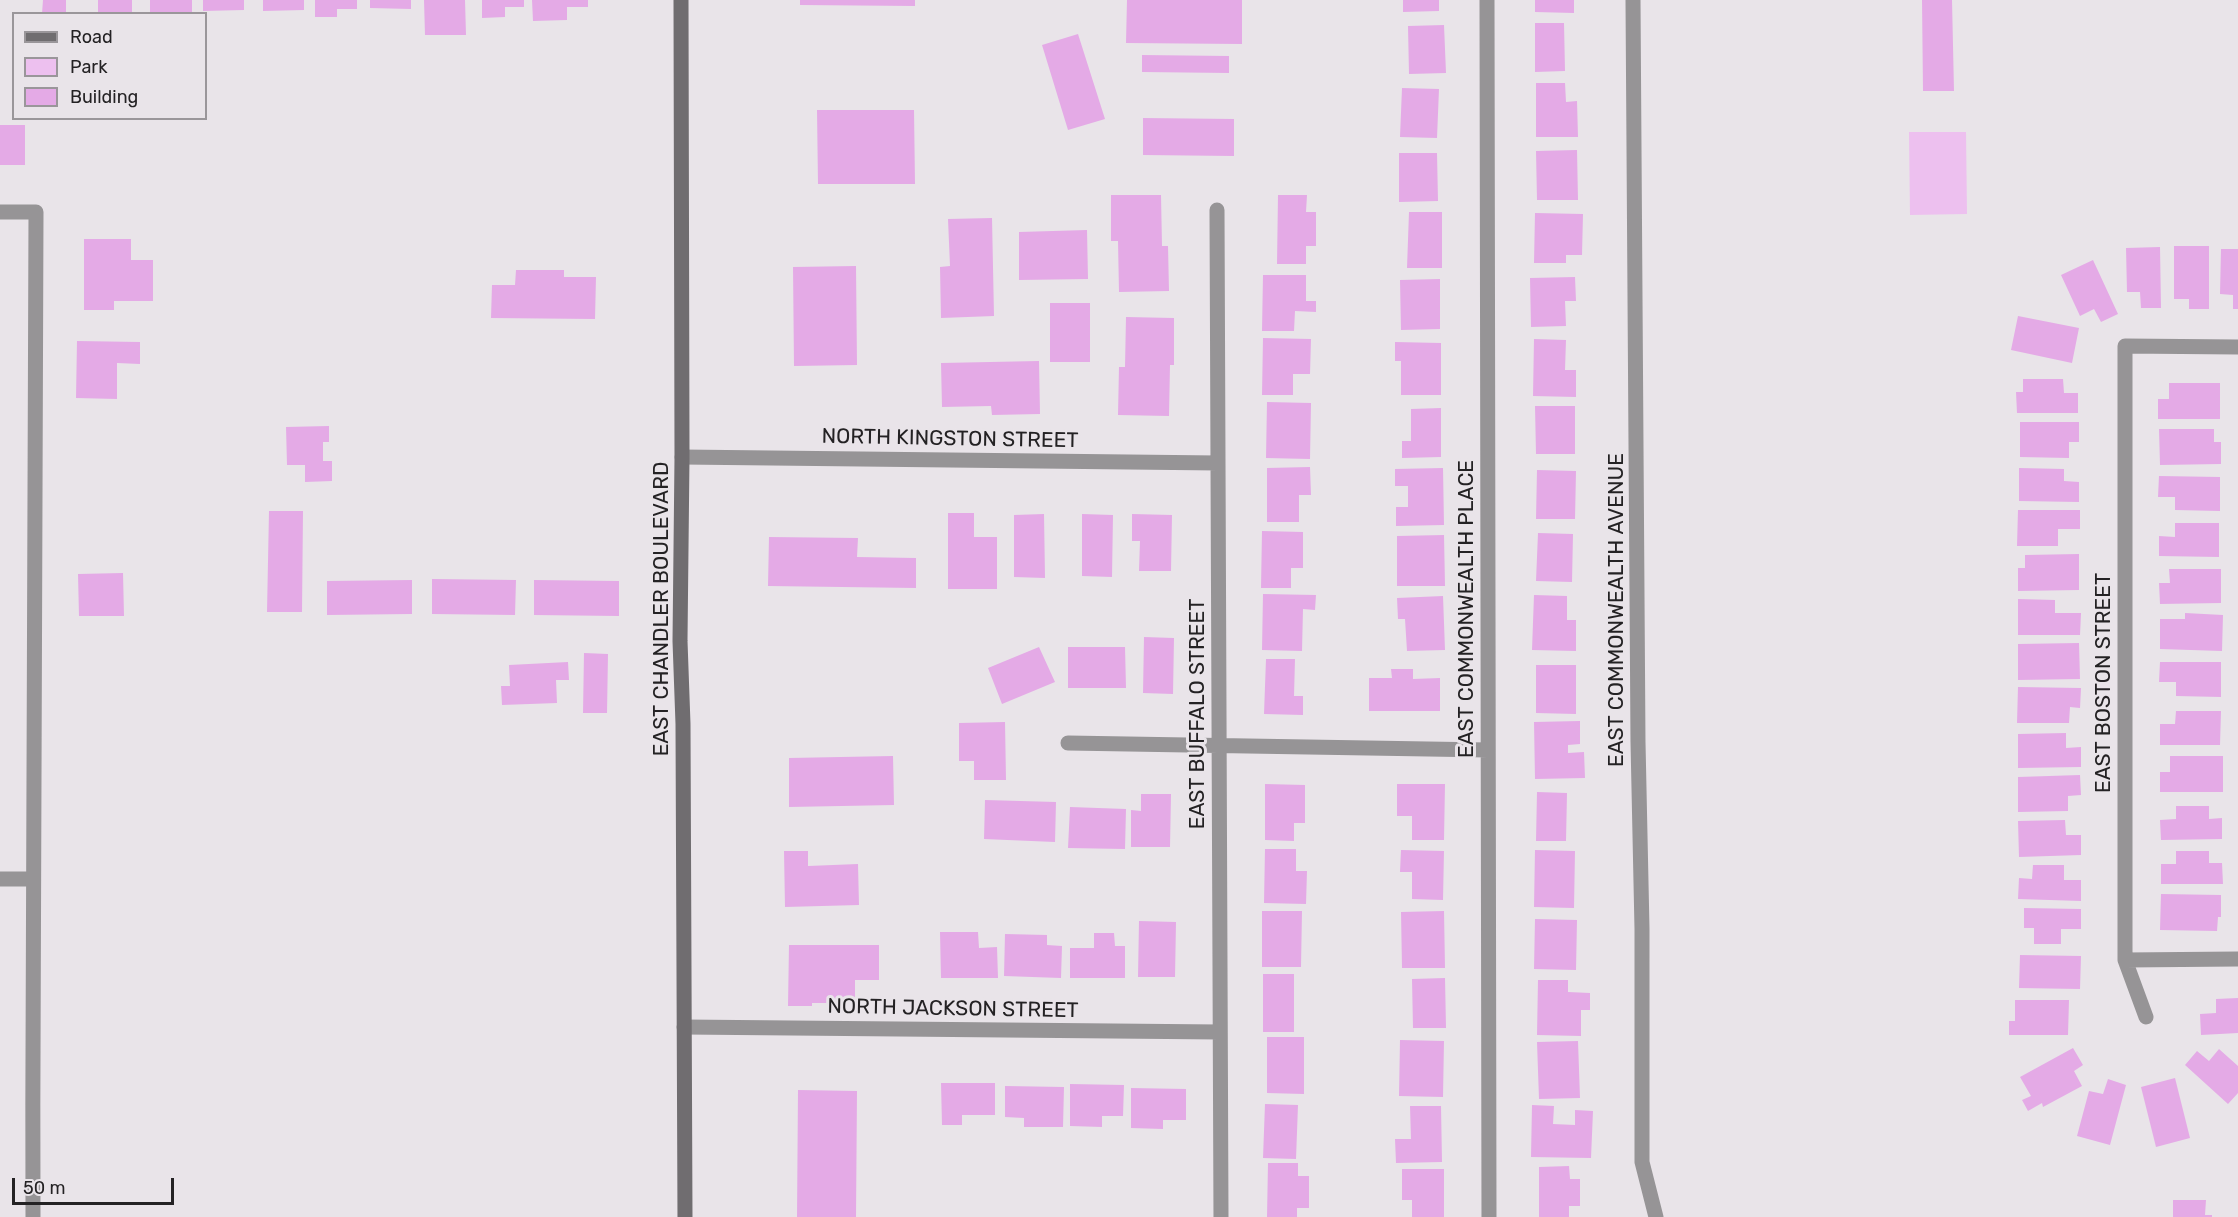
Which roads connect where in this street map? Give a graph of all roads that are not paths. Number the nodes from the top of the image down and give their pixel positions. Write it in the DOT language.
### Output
graph roads {
  1 [pos="681,0"];
  2 [pos="1487,0"];
  3 [pos="1634,0"];
  4 [pos="1216,210"];
  5 [pos="0,212"];
  6 [pos="2238,347"];
  7 [pos="682,457"];
  8 [pos="1218,463"];
  9 [pos="1068,743"];
  10 [pos="1219,745"];
  11 [pos="1488,750"];
  12 [pos="0,879"];
  13 [pos="32,879"];
  14 [pos="2238,959"];
  15 [pos="2125,960"];
  16 [pos="2146,1017"];
  17 [pos="684,1027"];
  18 [pos="1221,1032"];
  19 [pos="33,1217"];
  20 [pos="685,1217"];
  21 [pos="1221,1217"];
  22 [pos="1489,1217"];
  23 [pos="1656,1217"];
  1 -- 7 [label="main road, EAST CHANDLER BOULEVARD"];
  2 -- 11 [label="street, EAST COMMONWEALTH PLACE"];
  3 -- 23 [label="street, EAST COMMONWEALTH AVENUE"];
  4 -- 8 [label="street, EAST BUFFALO STREET"];
  5 -- 13 [label="street"];
  6 -- 15 [label="street, EAST BOSTON STREET"];
  7 -- 8 [label="street, NORTH KINGSTON STREET"];
  7 -- 17 [label="main road, EAST CHANDLER BOULEVARD"];
  8 -- 10 [label="street, EAST BUFFALO STREET"];
  9 -- 10 [label="street"];
  10 -- 11 [label="street"];
  10 -- 18 [label="street, EAST BUFFALO STREET"];
  11 -- 22 [label="street, EAST COMMONWEALTH PLACE"];
  12 -- 13 [label="street"];
  13 -- 19 [label="street"];
  14 -- 15 [label="street"];
  15 -- 16 [label="street, EAST BOSTON STREET"];
  17 -- 18 [label="street, NORTH JACKSON STREET"];
  17 -- 20 [label="main road, EAST CHANDLER BOULEVARD"];
  18 -- 21 [label="street, EAST BUFFALO STREET"];
}
